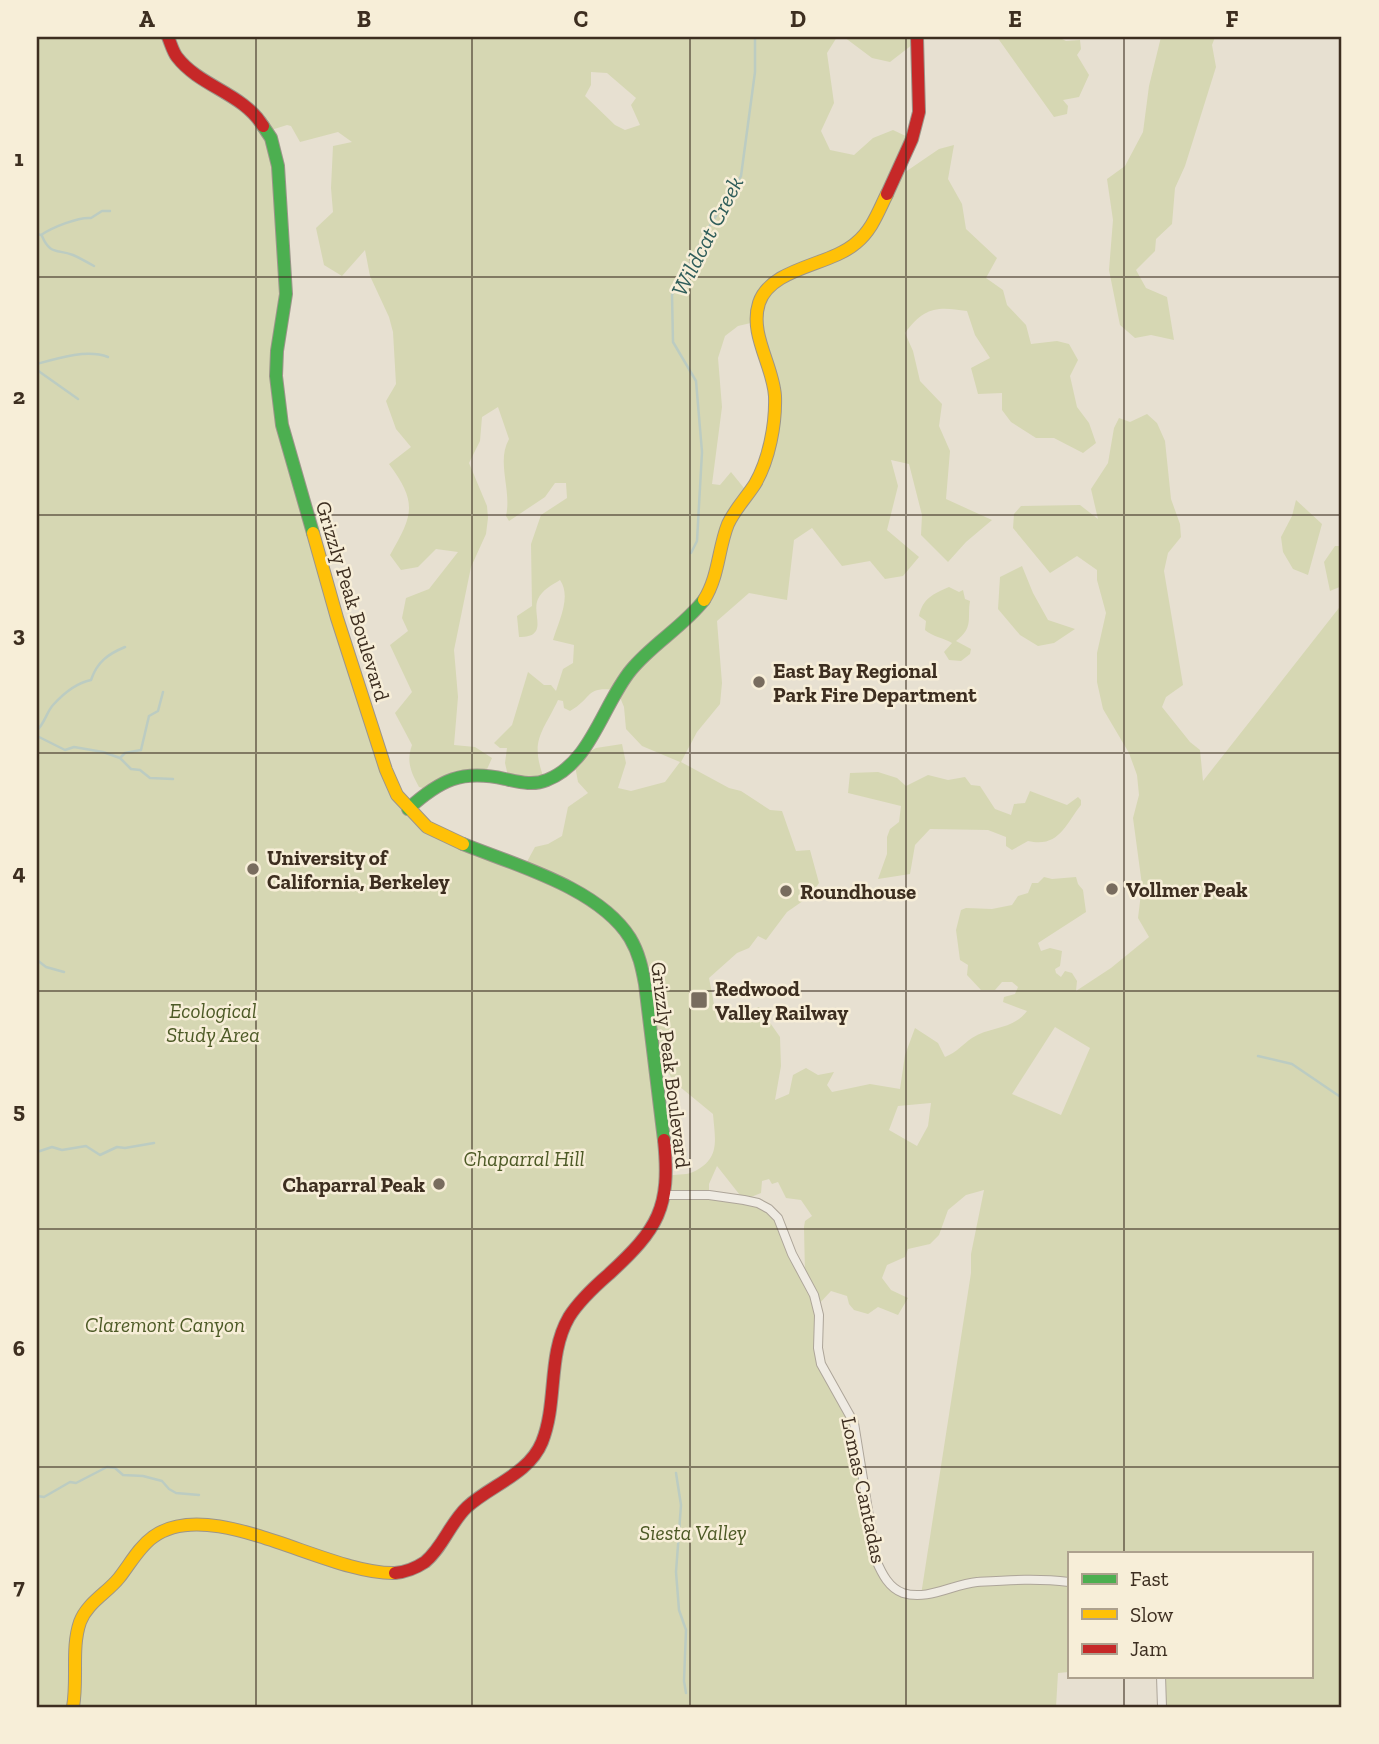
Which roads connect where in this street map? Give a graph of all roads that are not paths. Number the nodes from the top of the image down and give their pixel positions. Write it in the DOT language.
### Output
graph roads {
  1 [pos="169,37"];
  2 [pos="917,37"];
  3 [pos="408,809"];
  4 [pos="666,1195"];
  5 [pos="1068,1582"];
  6 [pos="1161,1678"];
  7 [pos="74,1707"];
  8 [pos="1162,1707"];
  1 -- 3 [label="street, Grizzly Peak Boulevard"];
  2 -- 3 [label="street"];
  3 -- 4 [label="street, Grizzly Peak Boulevard"];
  4 -- 5 [label="street, Lomas Cantadas"];
  4 -- 7 [label="street, Grizzly Peak Boulevard"];
  6 -- 8 [label="street"];
}
